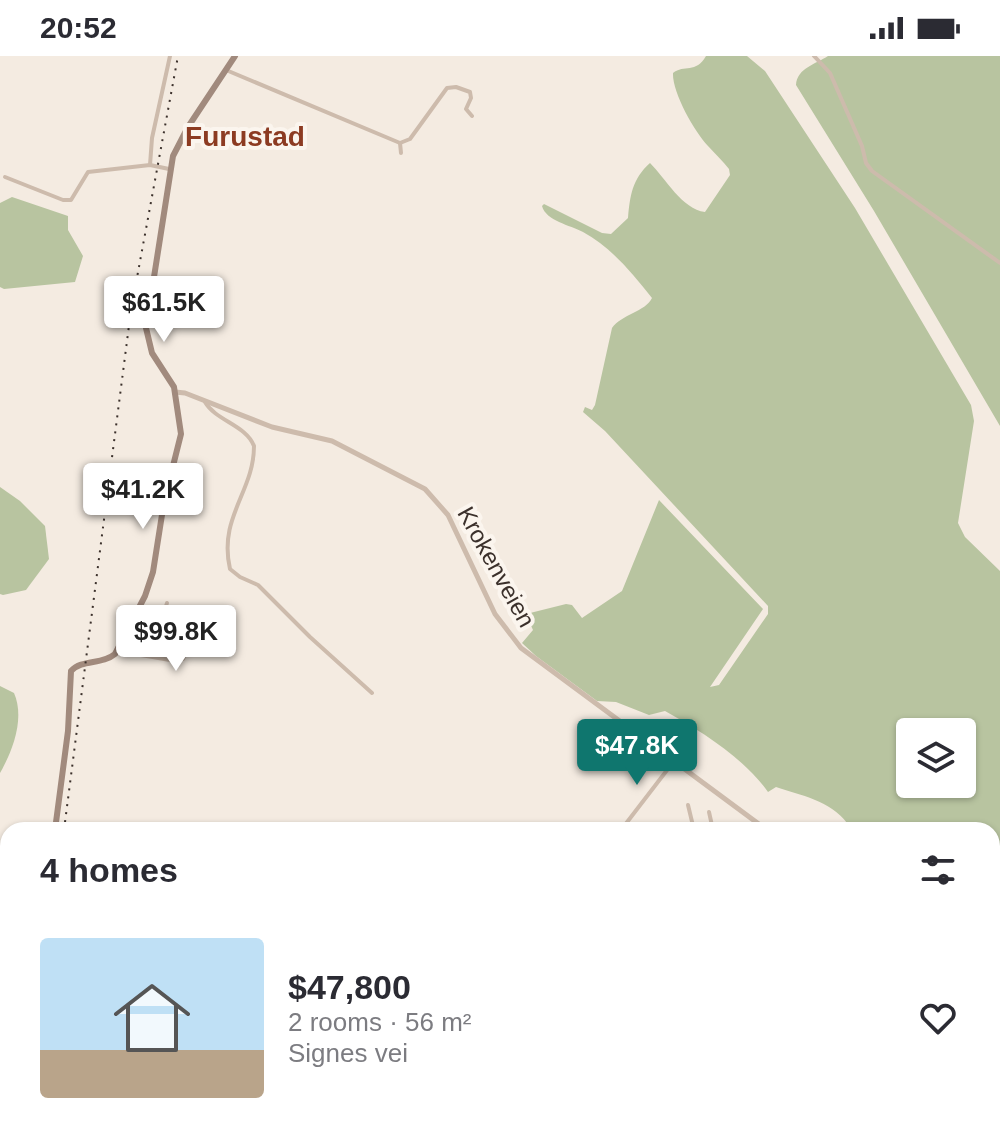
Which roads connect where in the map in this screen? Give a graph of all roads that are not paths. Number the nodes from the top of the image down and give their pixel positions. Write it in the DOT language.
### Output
graph roads {
  1 [pos="170,56"];
  2 [pos="235,56"];
  3 [pos="814,56"];
  4 [pos="226,70"];
  5 [pos="472,116"];
  6 [pos="400,143"];
  7 [pos="401,153"];
  8 [pos="150,165"];
  9 [pos="169,169"];
  10 [pos="5,177"];
  11 [pos="1000,263"];
  12 [pos="175,392"];
  13 [pos="205,402"];
  14 [pos="167,603"];
  15 [pos="198,623"];
  16 [pos="118,651"];
  17 [pos="150,656"];
  18 [pos="372,693"];
  19 [pos="674,761"];
  20 [pos="688,805"];
  21 [pos="709,812"];
  22 [pos="56,822"];
  23 [pos="627,822"];
  24 [pos="692,822"];
  25 [pos="711,822"];
  26 [pos="756,822"];
  1 -- 8 [label="street"];
  2 -- 4 [label="main road"];
  3 -- 11 [label="street"];
  4 -- 6 [label="street"];
  4 -- 9 [label="main road"];
  5 -- 6 [label="street"];
  6 -- 7 [label="street"];
  8 -- 9 [label="street"];
  8 -- 10 [label="street"];
  9 -- 12 [label="main road"];
  12 -- 13 [label="street, Krokenveien"];
  12 -- 16 [label="main road"];
  13 -- 18 [label="street, Krokenveien"];
  13 -- 19 [label="street, Krokenveien"];
  14 -- 17 [label="street"];
  15 -- 17 [label="street"];
  16 -- 17 [label="street"];
  16 -- 22 [label="main road"];
  19 -- 23 [label="street"];
  19 -- 26 [label="street, Krokenveien"];
  20 -- 24 [label="street"];
  21 -- 25 [label="street"];
}
